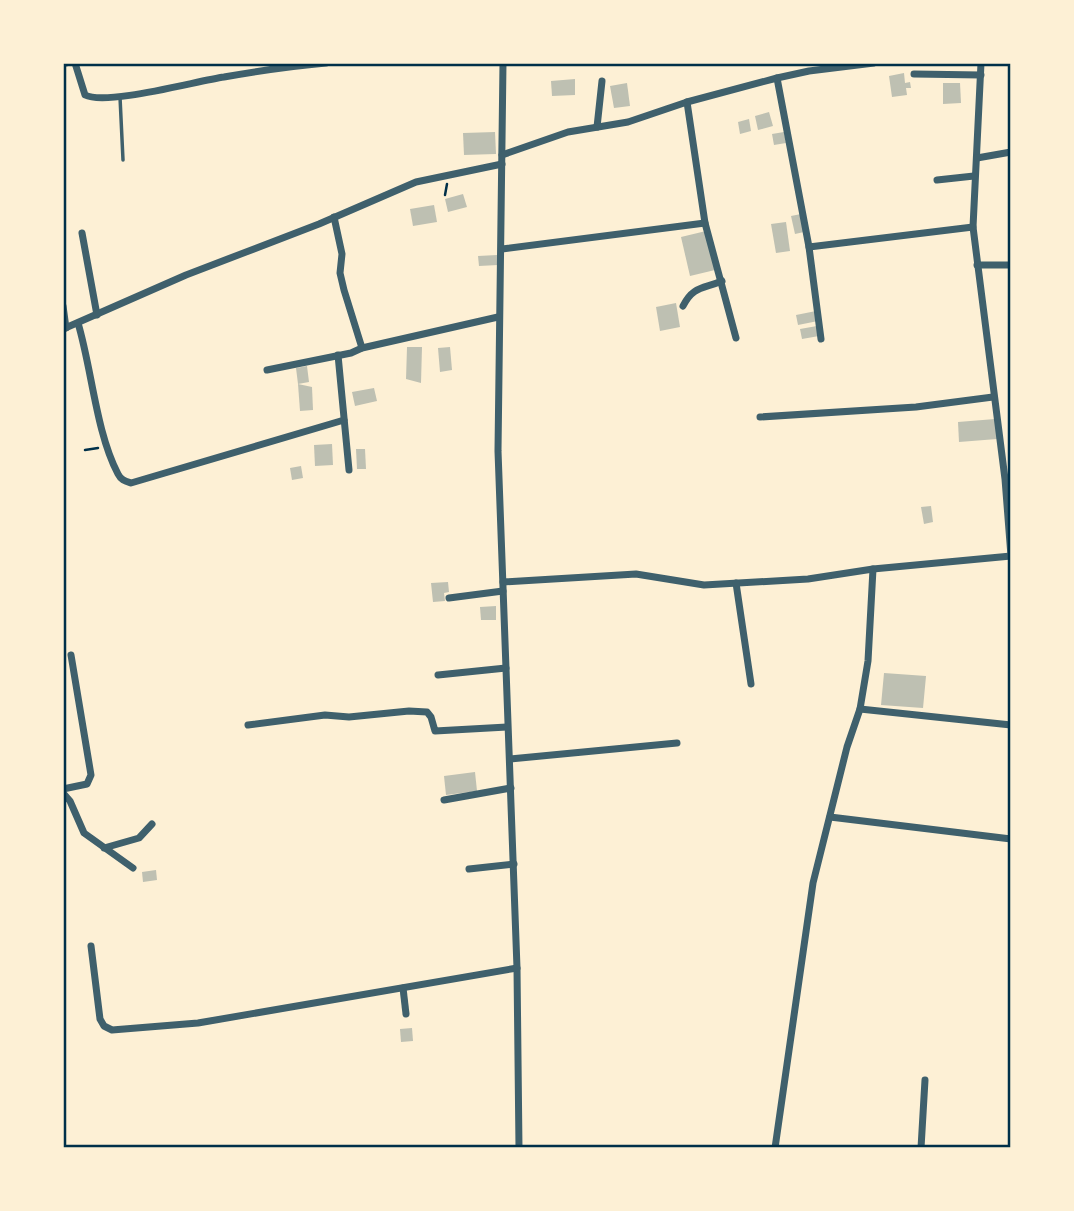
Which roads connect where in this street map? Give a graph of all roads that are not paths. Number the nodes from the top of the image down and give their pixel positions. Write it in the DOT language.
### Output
graph roads {
  1 [pos="75,63"];
  2 [pos="326,63"];
  3 [pos="503,63"];
  4 [pos="796,63"];
  5 [pos="874,63"];
  6 [pos="981,63"];
  7 [pos="797,74"];
  8 [pos="914,74"];
  9 [pos="981,75"];
  10 [pos="777,78"];
  11 [pos="602,81"];
  12 [pos="120,97"];
  13 [pos="687,102"];
  14 [pos="597,127"];
  15 [pos="1011,152"];
  16 [pos="976,158"];
  17 [pos="123,160"];
  18 [pos="502,160"];
  19 [pos="974,176"];
  20 [pos="937,180"];
  21 [pos="334,217"];
  22 [pos="705,223"];
  23 [pos="973,227"];
  24 [pos="82,233"];
  25 [pos="809,247"];
  26 [pos="502,249"];
  27 [pos="977,265"];
  28 [pos="1011,265"];
  29 [pos="722,281"];
  30 [pos="63,306"];
  31 [pos="683,306"];
  32 [pos="97,315"];
  33 [pos="498,317"];
  34 [pos="78,323"];
  35 [pos="65,329"];
  36 [pos="736,338"];
  37 [pos="821,339"];
  38 [pos="362,348"];
  39 [pos="338,355"];
  40 [pos="267,370"];
  41 [pos="993,397"];
  42 [pos="761,417"];
  43 [pos="344,420"];
  44 [pos="349,470"];
  45 [pos="1008,479"];
  46 [pos="1009,502"];
  47 [pos="1009,521"];
  48 [pos="873,569"];
  49 [pos="736,583"];
  50 [pos="503,587"];
  51 [pos="449,598"];
  52 [pos="71,655"];
  53 [pos="506,668"];
  54 [pos="438,675"];
  55 [pos="751,684"];
  56 [pos="860,709"];
  57 [pos="248,725"];
  58 [pos="1011,725"];
  59 [pos="507,727"];
  60 [pos="677,743"];
  61 [pos="510,759"];
  62 [pos="511,788"];
  63 [pos="63,791"];
  64 [pos="444,800"];
  65 [pos="830,817"];
  66 [pos="152,824"];
  67 [pos="1011,839"];
  68 [pos="104,848"];
  69 [pos="514,864"];
  70 [pos="133,868"];
  71 [pos="469,870"];
  72 [pos="91,946"];
  73 [pos="517,968"];
  74 [pos="403,988"];
  75 [pos="406,1014"];
  76 [pos="925,1080"];
  77 [pos="519,1148"];
  78 [pos="775,1148"];
  79 [pos="921,1148"];
  1 -- 12 [label="street"];
  2 -- 12 [label="street"];
  3 -- 18 [label="street"];
  4 -- 7 [label="street"];
  5 -- 7 [label="street"];
  6 -- 9 [label="street"];
  7 -- 10 [label="street"];
  8 -- 9 [label="street"];
  9 -- 16 [label="street"];
  10 -- 13 [label="street"];
  10 -- 25 [label="street"];
  11 -- 14 [label="street"];
  12 -- 17 [label="lane"];
  13 -- 14 [label="street"];
  13 -- 22 [label="street"];
  14 -- 18 [label="street"];
  15 -- 16 [label="street"];
  16 -- 19 [label="street"];
  18 -- 21 [label="street"];
  18 -- 26 [label="street"];
  19 -- 20 [label="street"];
  19 -- 23 [label="street"];
  21 -- 32 [label="street"];
  21 -- 38 [label="street"];
  22 -- 26 [label="street"];
  22 -- 29 [label="street"];
  23 -- 25 [label="street"];
  23 -- 27 [label="street"];
  24 -- 32 [label="street"];
  25 -- 37 [label="street"];
  26 -- 33 [label="street"];
  27 -- 28 [label="street"];
  27 -- 41 [label="street"];
  29 -- 31 [label="street"];
  29 -- 36 [label="street"];
  30 -- 35 [label="street"];
  32 -- 34 [label="street"];
  33 -- 38 [label="street"];
  33 -- 50 [label="street"];
  34 -- 35 [label="street"];
  34 -- 43 [label="street"];
  38 -- 39 [label="street"];
  39 -- 40 [label="street"];
  39 -- 43 [label="street"];
  41 -- 42 [label="street"];
  41 -- 45 [label="street"];
  43 -- 44 [label="street"];
  45 -- 46 [label="street"];
  46 -- 47 [label="street"];
  47 -- 48 [label="street"];
  48 -- 49 [label="street"];
  48 -- 56 [label="street"];
  49 -- 50 [label="street"];
  49 -- 55 [label="street"];
  50 -- 51 [label="street"];
  50 -- 53 [label="street"];
  52 -- 63 [label="street"];
  53 -- 54 [label="street"];
  53 -- 59 [label="street"];
  56 -- 58 [label="street"];
  56 -- 65 [label="street"];
  57 -- 59 [label="street"];
  59 -- 61 [label="street"];
  60 -- 61 [label="street"];
  61 -- 62 [label="street"];
  62 -- 64 [label="street"];
  62 -- 69 [label="street"];
  63 -- 68 [label="street"];
  65 -- 67 [label="street"];
  65 -- 78 [label="street"];
  66 -- 68 [label="street"];
  68 -- 70 [label="street"];
  69 -- 71 [label="street"];
  69 -- 73 [label="street"];
  72 -- 74 [label="street"];
  73 -- 74 [label="street"];
  73 -- 77 [label="street"];
  74 -- 75 [label="street"];
  76 -- 79 [label="street"];
}
